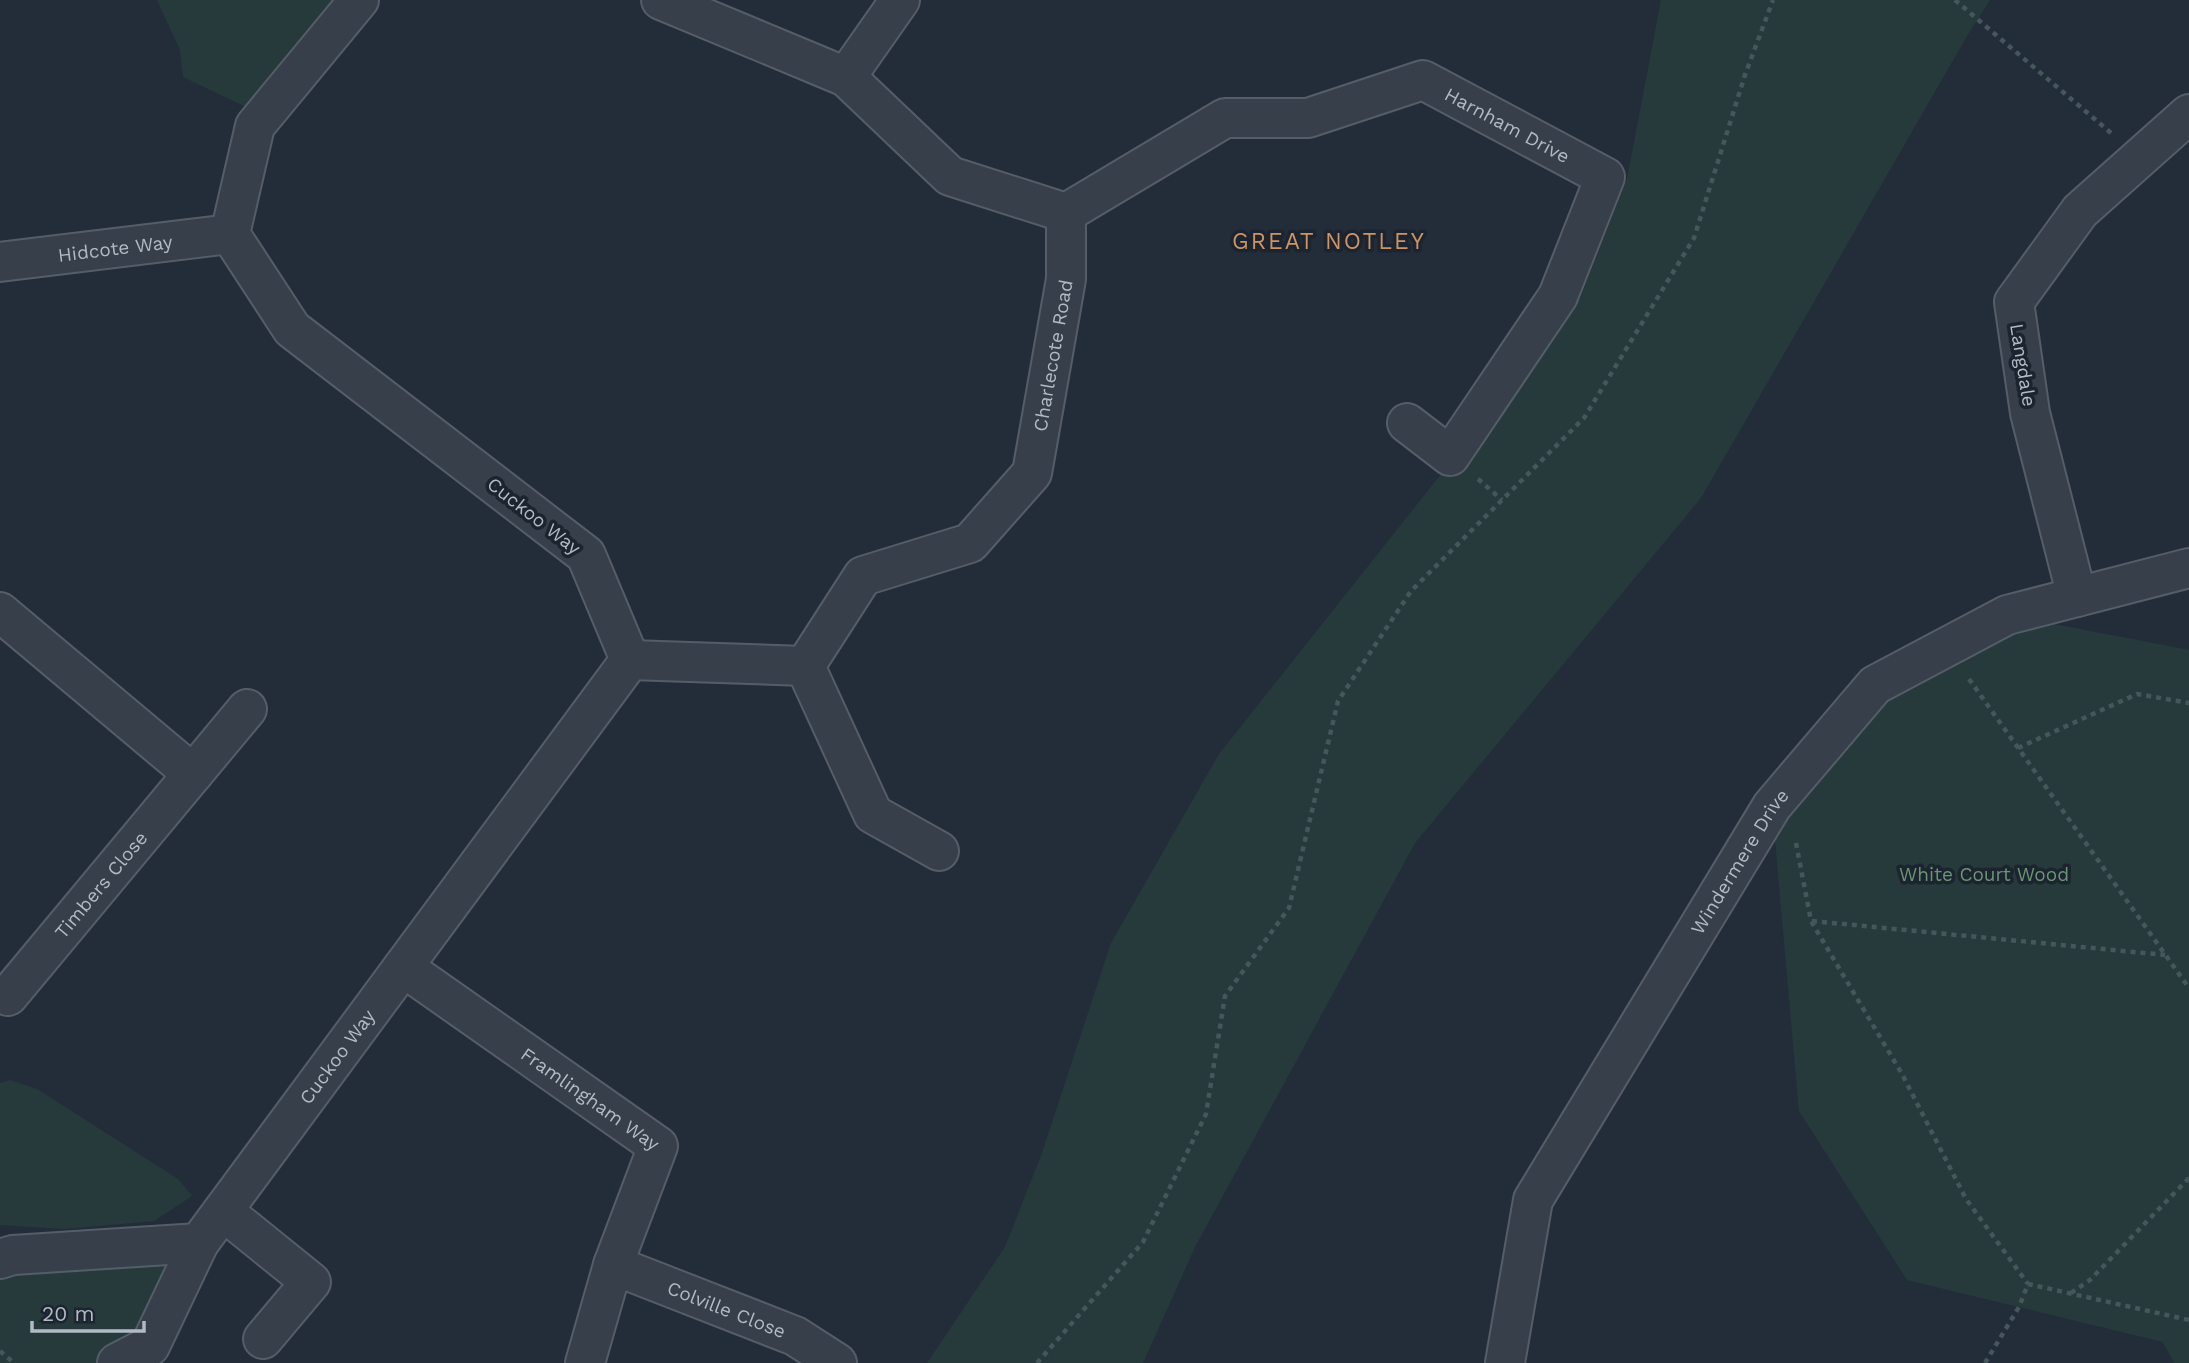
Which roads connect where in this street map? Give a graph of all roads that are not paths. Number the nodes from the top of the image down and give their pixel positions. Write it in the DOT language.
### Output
graph roads {
  1 [pos="359,0"];
  2 [pos="662,0"];
  3 [pos="900,0"];
  4 [pos="846,77"];
  5 [pos="2189,114"];
  6 [pos="1066,213"];
  7 [pos="230,234"];
  8 [pos="0,262"];
  9 [pos="1407,422"];
  10 [pos="2189,568"];
  11 [pos="2077,597"];
  12 [pos="0,612"];
  13 [pos="630,660"];
  14 [pos="805,667"];
  15 [pos="247,709"];
  16 [pos="193,774"];
  17 [pos="940,851"];
  18 [pos="403,967"];
  19 [pos="8,996"];
  20 [pos="223,1210"];
  21 [pos="199,1243"];
  22 [pos="0,1259"];
  23 [pos="613,1265"];
  24 [pos="263,1339"];
  25 [pos="117,1363"];
  26 [pos="584,1363"];
  27 [pos="837,1363"];
  28 [pos="1505,1363"];
  1 -- 7 [label="street"];
  2 -- 4 [label="street"];
  3 -- 4 [label="street"];
  4 -- 6 [label="street"];
  5 -- 11 [label="street, Langdale"];
  6 -- 9 [label="street, Harnham Drive"];
  6 -- 14 [label="street, Charlecote Road"];
  7 -- 8 [label="street, Hidcote Way"];
  7 -- 13 [label="street, Cuckoo Way"];
  10 -- 11 [label="street, Windermere Drive"];
  11 -- 28 [label="street, Windermere Drive"];
  12 -- 16 [label="street"];
  13 -- 14 [label="street"];
  13 -- 18 [label="street, Cuckoo Way"];
  14 -- 17 [label="street"];
  15 -- 16 [label="street, Timbers Close"];
  16 -- 19 [label="street, Timbers Close"];
  18 -- 20 [label="street, Cuckoo Way"];
  18 -- 23 [label="street, Framlingham Way"];
  20 -- 21 [label="street, Cuckoo Way"];
  20 -- 24 [label="street"];
  21 -- 22 [label="street"];
  21 -- 25 [label="street, Cuckoo Way"];
  23 -- 26 [label="street, Framlingham Way"];
  23 -- 27 [label="street, Colville Close"];
}
